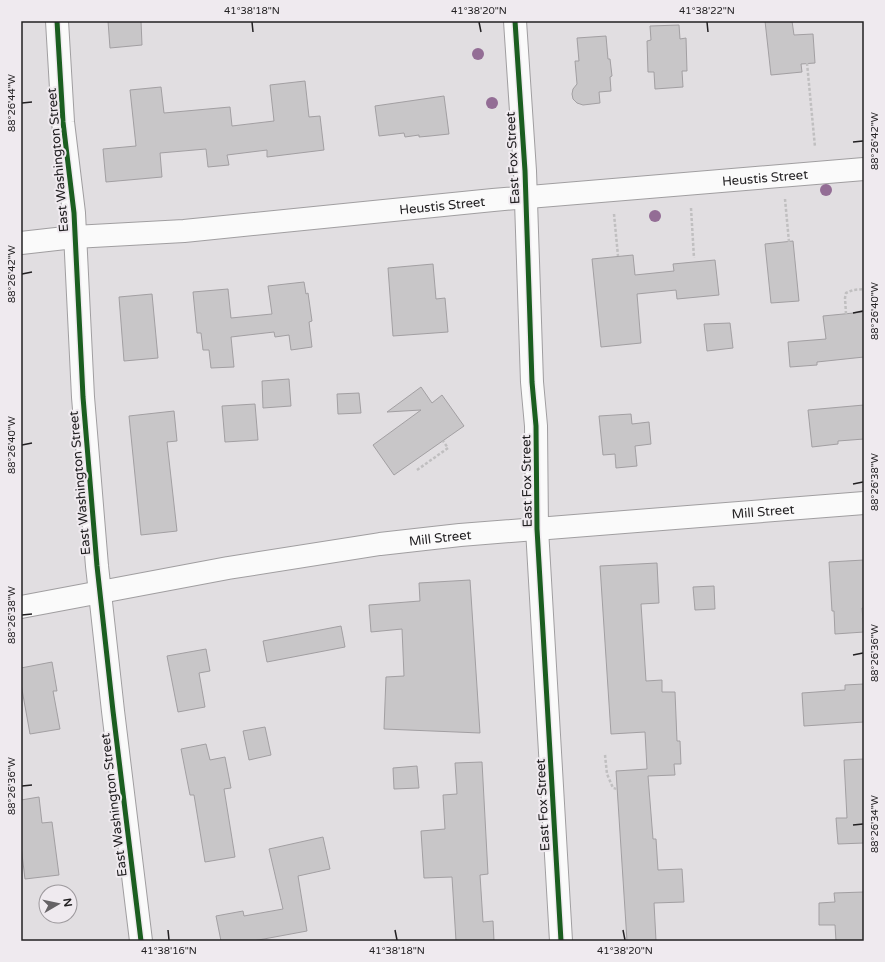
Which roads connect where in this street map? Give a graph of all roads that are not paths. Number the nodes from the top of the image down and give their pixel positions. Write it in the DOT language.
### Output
graph roads {
  1 [pos="57,21"];
  2 [pos="515,21"];
  3 [pos="864,169"];
  4 [pos="526,198"];
  5 [pos="74,237"];
  6 [pos="21,243"];
  7 [pos="864,503"];
  8 [pos="537,529"];
  9 [pos="100,592"];
  10 [pos="21,607"];
  11 [pos="141,941"];
  12 [pos="561,941"];
  1 -- 5 [label="street, East Washington Street"];
  2 -- 4 [label="street, East Fox Street"];
  3 -- 4 [label="street, Heustis Street"];
  4 -- 5 [label="street, Heustis Street"];
  4 -- 8 [label="street, East Fox Street"];
  5 -- 6 [label="street, Heustis Street"];
  5 -- 9 [label="street, East Washington Street"];
  7 -- 8 [label="street, Mill Street"];
  8 -- 9 [label="street, Mill Street"];
  8 -- 12 [label="street, East Fox Street"];
  9 -- 10 [label="street, Mill Street"];
  9 -- 11 [label="street, East Washington Street"];
}
